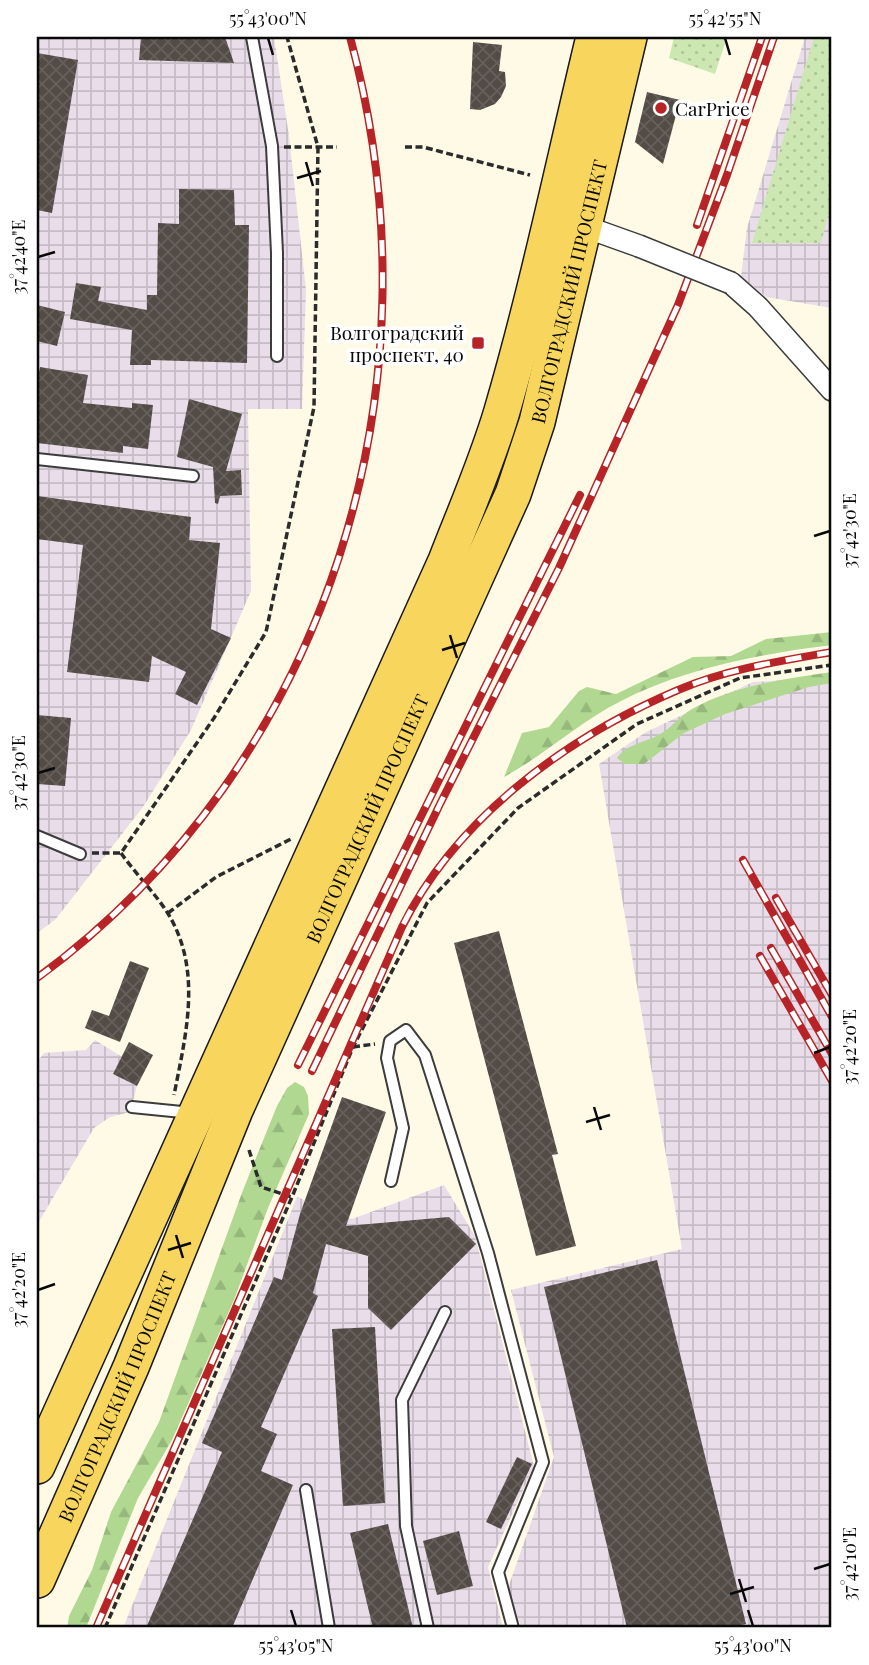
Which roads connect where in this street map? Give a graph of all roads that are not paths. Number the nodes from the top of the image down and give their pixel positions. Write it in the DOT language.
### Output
graph roads {
  1 [pos="252,37"];
  2 [pos="594,37"];
  3 [pos="629,37"];
  4 [pos="583,226"];
  5 [pos="277,356"];
  6 [pos="832,390"];
  7 [pos="37,459"];
  8 [pos="193,476"];
  9 [pos="37,836"];
  10 [pos="80,853"];
  11 [pos="132,1107"];
  12 [pos="184,1112"];
  13 [pos="391,1181"];
  14 [pos="150,1217"];
  15 [pos="445,1312"];
  16 [pos="37,1415"];
  17 [pos="37,1466"];
  18 [pos="306,1490"];
  19 [pos="37,1580"];
  20 [pos="329,1628"];
  21 [pos="428,1628"];
  22 [pos="513,1628"];
  1 -- 5 [label="lane"];
  2 -- 12 [label="main road, ВОЛГОГРАДСКИЙ ПРОСПЕКТ"];
  3 -- 4 [label="main road, ВОЛГОГРАДСКИЙ ПРОСПЕКТ"];
  4 -- 6 [label="street, bridge"];
  4 -- 19 [label="main road, ВОЛГОГРАДСКИЙ ПРОСПЕКТ"];
  7 -- 8 [label="lane"];
  9 -- 10 [label="lane"];
  11 -- 12 [label="lane"];
  12 -- 14 [label="main road, ВОЛГОГРАДСКИЙ ПРОСПЕКТ"];
  13 -- 22 [label="lane"];
  14 -- 16 [label="main road"];
  14 -- 17 [label="main road, ВОЛГОГРАДСКИЙ ПРОСПЕКТ"];
  15 -- 21 [label="lane"];
  18 -- 20 [label="lane"];
}
